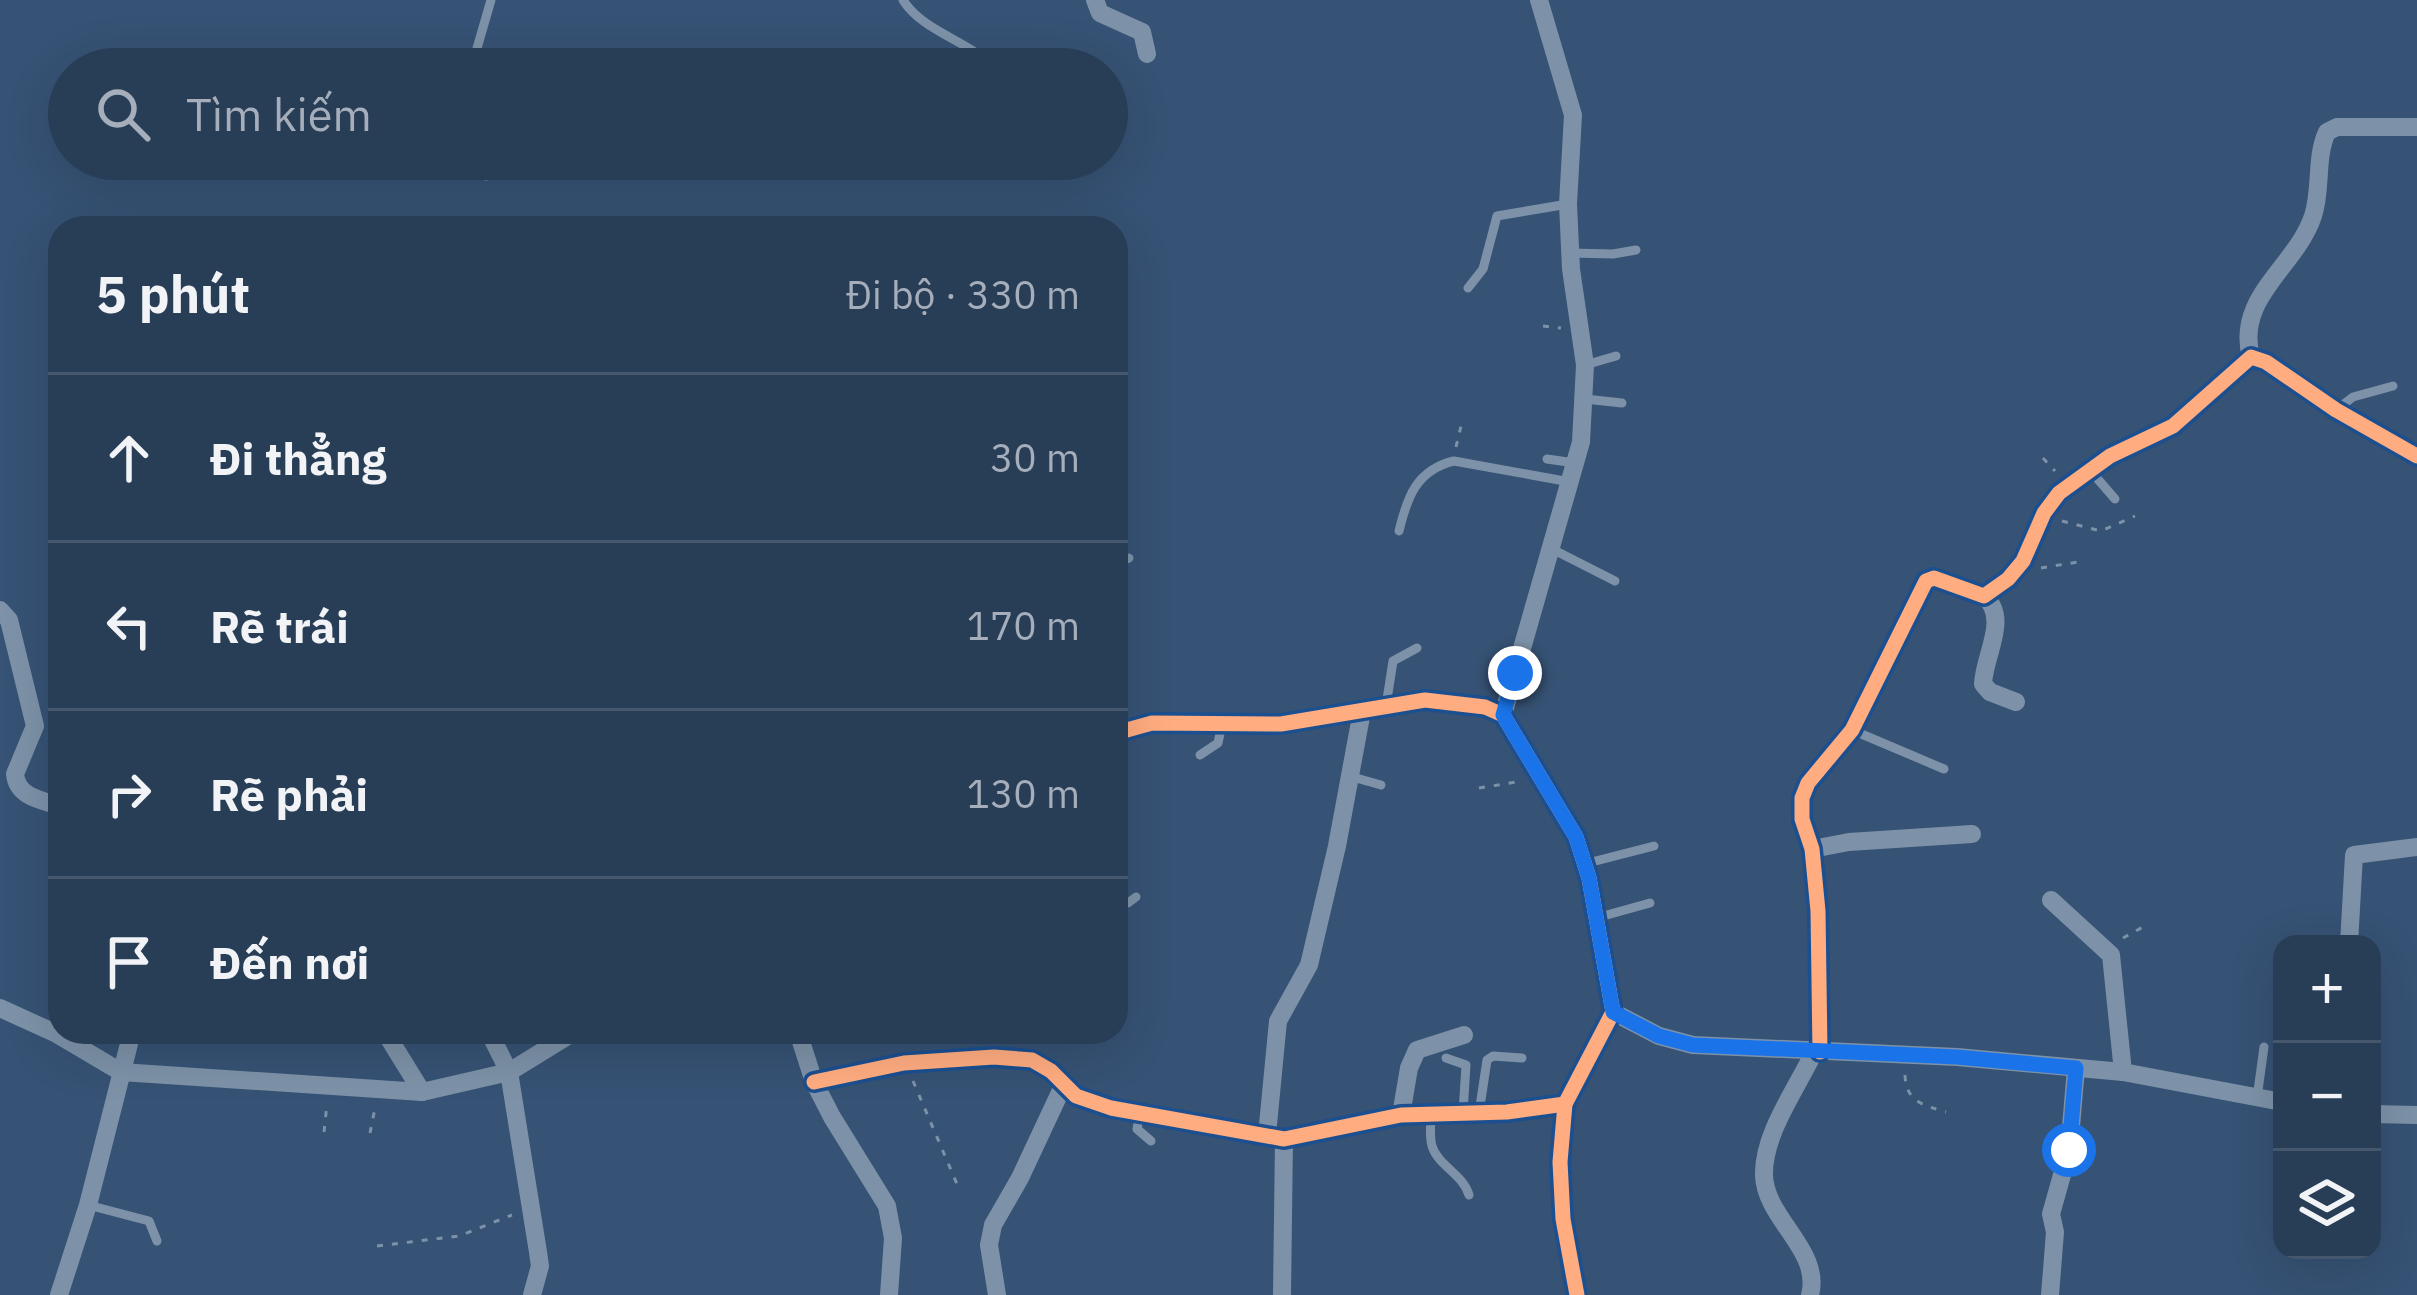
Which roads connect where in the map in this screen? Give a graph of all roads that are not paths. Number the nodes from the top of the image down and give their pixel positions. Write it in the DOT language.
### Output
graph roads {
  1 [pos="491,0"];
  2 [pos="903,0"];
  3 [pos="1095,0"];
  4 [pos="1539,0"];
  5 [pos="477,48"];
  6 [pos="970,48"];
  7 [pos="1148,54"];
  8 [pos="2417,127"];
  9 [pos="1568,204"];
  10 [pos="1636,250"];
  11 [pos="1570,253"];
  12 [pos="1468,288"];
  13 [pos="1616,356"];
  14 [pos="2251,357"];
  15 [pos="1586,365"];
  16 [pos="2393,386"];
  17 [pos="1585,399"];
  18 [pos="1622,403"];
  19 [pos="2336,410"];
  20 [pos="2417,456"];
  21 [pos="1547,459"];
  22 [pos="2089,469"];
  23 [pos="1573,472"];
  24 [pos="2115,499"];
  25 [pos="1399,531"];
  26 [pos="1552,549"];
  27 [pos="1615,581"];
  28 [pos="1984,596"];
  29 [pos="0,610"];
  30 [pos="1417,648"];
  31 [pos="2017,702"];
  32 [pos="1386,706"];
  33 [pos="1362,711"];
  34 [pos="1503,715"];
  35 [pos="1222,724"];
  36 [pos="1128,730"];
  37 [pos="1852,730"];
  38 [pos="1200,755"];
  39 [pos="1944,769"];
  40 [pos="8,776"];
  41 [pos="1349,776"];
  42 [pos="1381,784"];
  43 [pos="48,801"];
  44 [pos="1972,834"];
  45 [pos="1654,846"];
  46 [pos="2417,847"];
  47 [pos="1813,849"];
  48 [pos="1584,864"];
  49 [pos="1136,897"];
  50 [pos="2051,900"];
  51 [pos="1649,902"];
  52 [pos="1128,903"];
  53 [pos="1596,918"];
  54 [pos="2350,935"];
  55 [pos="0,1008"];
  56 [pos="1613,1012"];
  57 [pos="48,1023"];
  58 [pos="1465,1035"];
  59 [pos="83,1044"];
  60 [pos="129,1044"];
  61 [pos="392,1044"];
  62 [pos="495,1044"];
  63 [pos="554,1044"];
  64 [pos="802,1044"];
  65 [pos="2264,1047"];
  66 [pos="1817,1052"];
  67 [pos="1446,1058"];
  68 [pos="1522,1058"];
  69 [pos="2076,1068"];
  70 [pos="121,1072"];
  71 [pos="509,1072"];
  72 [pos="2123,1072"];
  73 [pos="814,1082"];
  74 [pos="1064,1084"];
  75 [pos="422,1092"];
  76 [pos="2257,1098"];
  77 [pos="2273,1101"];
  78 [pos="1565,1105"];
  79 [pos="1140,1113"];
  80 [pos="1471,1113"];
  81 [pos="1401,1114"];
  82 [pos="1430,1114"];
  83 [pos="2381,1114"];
  84 [pos="2417,1115"];
  85 [pos="1276,1137"];
  86 [pos="1150,1142"];
  87 [pos="1469,1195"];
  88 [pos="88,1205"];
  89 [pos="157,1241"];
  90 [pos="59,1295"];
  91 [pos="532,1295"];
  92 [pos="889,1295"];
  93 [pos="997,1295"];
  94 [pos="1282,1295"];
  95 [pos="1577,1295"];
  96 [pos="1810,1295"];
  97 [pos="2050,1295"];
  1 -- 5 [label="lane"];
  2 -- 6 [label="lane"];
  3 -- 7 [label="street"];
  4 -- 9 [label="street"];
  8 -- 14 [label="street"];
  9 -- 11 [label="street"];
  9 -- 12 [label="lane"];
  10 -- 11 [label="lane"];
  11 -- 15 [label="street"];
  13 -- 15 [label="lane"];
  14 -- 19 [label="street"];
  14 -- 22 [label="street"];
  15 -- 17 [label="street"];
  16 -- 19 [label="lane"];
  17 -- 18 [label="lane"];
  17 -- 23 [label="street"];
  19 -- 20 [label="street"];
  21 -- 23 [label="lane"];
  22 -- 24 [label="lane"];
  22 -- 28 [label="street"];
  23 -- 25 [label="lane"];
  23 -- 26 [label="street"];
  26 -- 27 [label="lane"];
  26 -- 34 [label="street"];
  28 -- 31 [label="street"];
  28 -- 37 [label="street"];
  29 -- 40 [label="street"];
  30 -- 32 [label="lane"];
  32 -- 33 [label="street"];
  32 -- 34 [label="street"];
  33 -- 35 [label="street"];
  33 -- 41 [label="street"];
  34 -- 48 [label="street"];
  35 -- 36 [label="street"];
  35 -- 38 [label="lane"];
  37 -- 39 [label="lane"];
  37 -- 47 [label="street"];
  40 -- 43 [label="street"];
  41 -- 42 [label="lane"];
  41 -- 85 [label="street"];
  44 -- 47 [label="street"];
  45 -- 48 [label="lane"];
  46 -- 54 [label="street"];
  47 -- 66 [label="street"];
  48 -- 53 [label="street"];
  49 -- 52 [label="lane"];
  50 -- 72 [label="street"];
  51 -- 53 [label="lane"];
  53 -- 56 [label="street"];
  55 -- 57 [label="street"];
  56 -- 66 [label="street"];
  56 -- 78 [label="street"];
  58 -- 81 [label="street"];
  59 -- 70 [label="street"];
  60 -- 70 [label="street"];
  61 -- 75 [label="street"];
  62 -- 71 [label="street"];
  63 -- 71 [label="street"];
  64 -- 73 [label="street"];
  65 -- 76 [label="lane"];
  66 -- 69 [label="street"];
  66 -- 96 [label="street"];
  67 -- 80 [label="lane"];
  68 -- 80 [label="lane"];
  69 -- 72 [label="street"];
  69 -- 97 [label="street"];
  70 -- 75 [label="street"];
  70 -- 88 [label="street"];
  71 -- 75 [label="street"];
  71 -- 91 [label="street"];
  72 -- 76 [label="street"];
  73 -- 74 [label="street"];
  73 -- 92 [label="street"];
  74 -- 79 [label="street"];
  74 -- 93 [label="street"];
  76 -- 77 [label="street"];
  78 -- 80 [label="street"];
  78 -- 95 [label="street"];
  79 -- 85 [label="street"];
  79 -- 86 [label="lane"];
  80 -- 82 [label="street"];
  81 -- 82 [label="street"];
  81 -- 85 [label="street"];
  82 -- 87 [label="lane"];
  83 -- 84 [label="street"];
  85 -- 94 [label="street"];
  88 -- 89 [label="lane"];
  88 -- 90 [label="street"];
}
